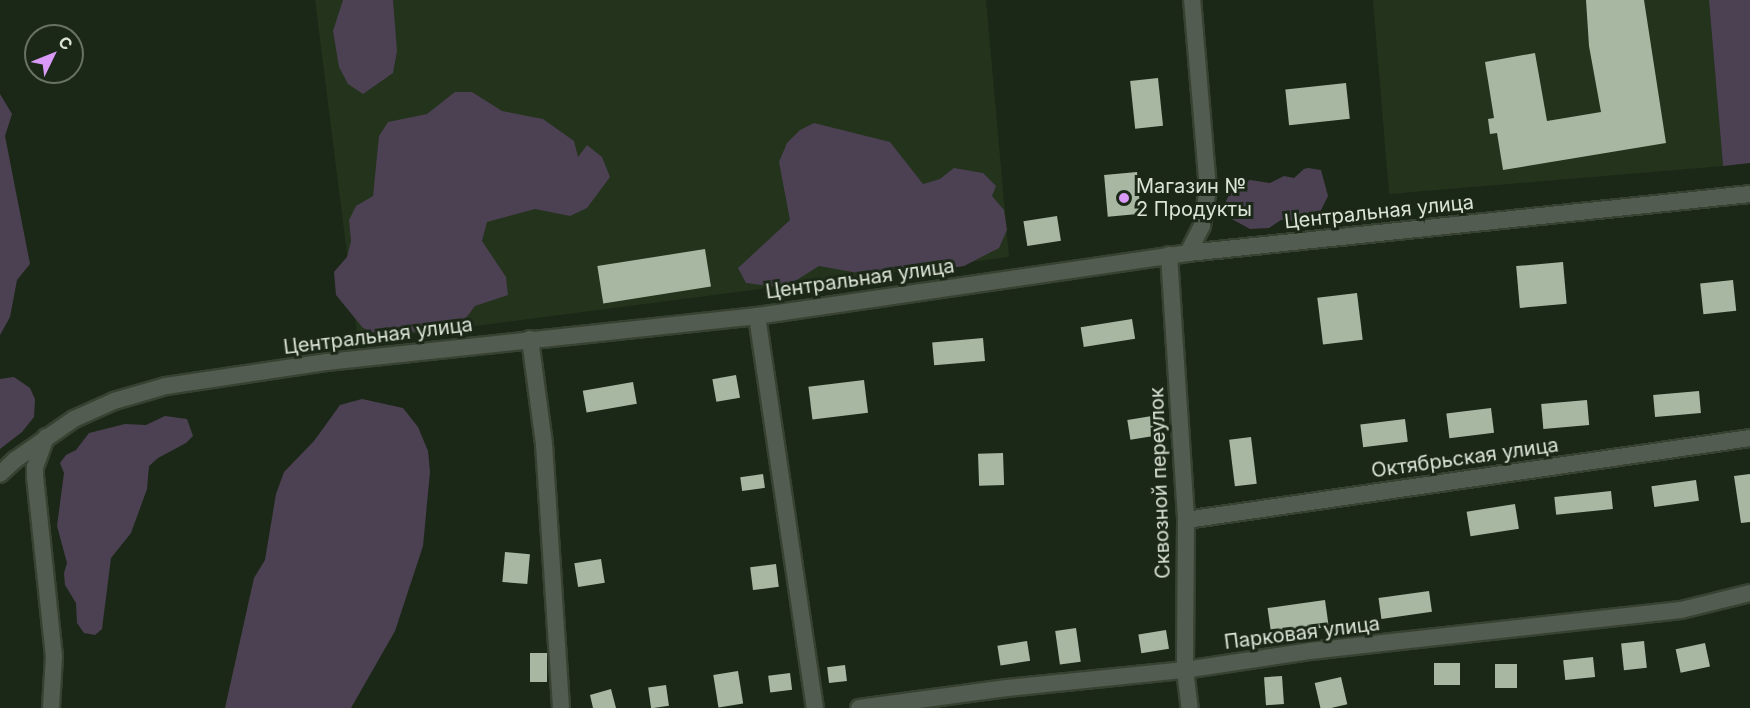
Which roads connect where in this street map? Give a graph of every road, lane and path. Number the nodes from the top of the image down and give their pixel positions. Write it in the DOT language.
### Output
graph roads {
  1 [pos="1192,0"];
  2 [pos="1750,194"];
  3 [pos="1188,253"];
  4 [pos="1169,255"];
  5 [pos="757,315"];
  6 [pos="530,339"];
  7 [pos="46,437"];
  8 [pos="1750,438"];
  9 [pos="0,474"];
  10 [pos="1186,520"];
  11 [pos="1750,593"];
  12 [pos="1185,670"];
  13 [pos="51,708"];
  14 [pos="561,708"];
  15 [pos="815,708"];
  16 [pos="859,708"];
  17 [pos="1190,708"];
  1 -- 3 [label="street"];
  2 -- 3 [label="street, Центральная улица"];
  3 -- 4 [label="street, Центральная улица"];
  4 -- 5 [label="street, Центральная улица"];
  4 -- 10 [label="street, Сквозной переулок"];
  5 -- 6 [label="street, Центральная улица"];
  5 -- 15 [label="street"];
  6 -- 7 [label="street, Центральная улица"];
  6 -- 14 [label="street"];
  7 -- 9 [label="street, Центральная улица"];
  7 -- 13 [label="street"];
  8 -- 10 [label="street, Октябрьская улица"];
  10 -- 12 [label="street, Сквозной переулок"];
  11 -- 12 [label="street, Парковая улица"];
  12 -- 16 [label="street, Парковая улица"];
  12 -- 17 [label="street, Сквозной переулок"];
}
